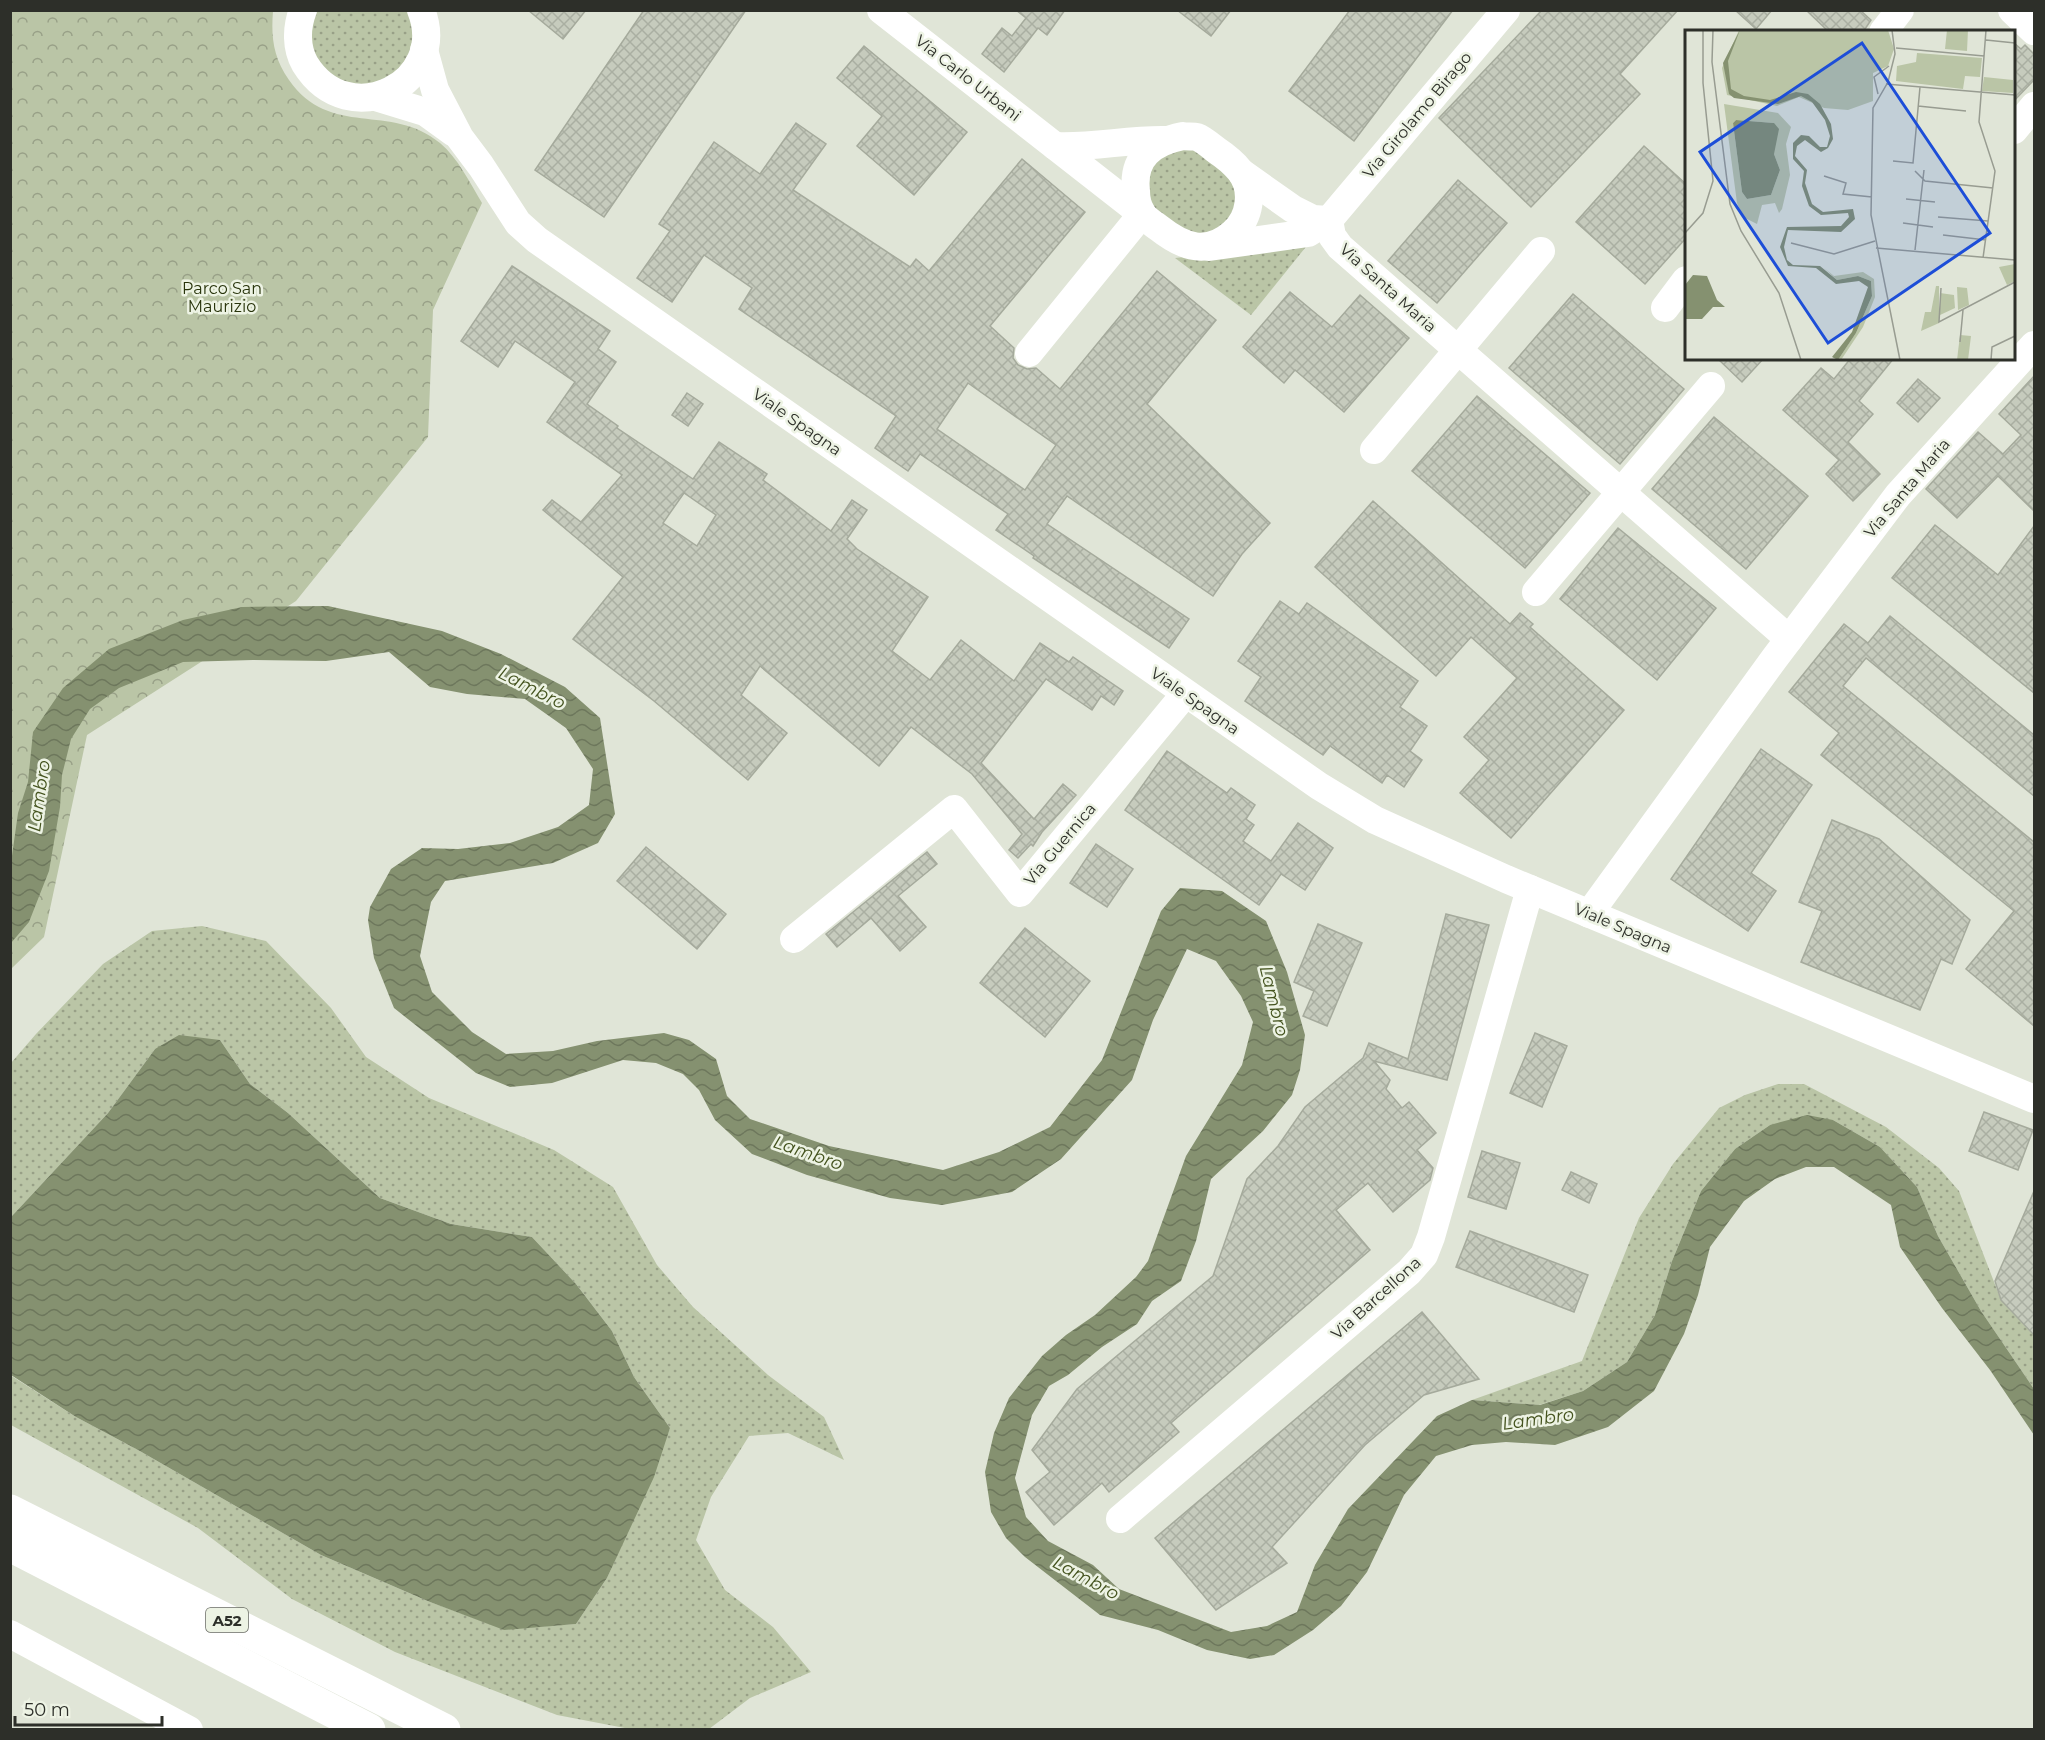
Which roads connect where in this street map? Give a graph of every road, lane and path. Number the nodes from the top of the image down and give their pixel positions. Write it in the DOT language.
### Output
graph roads {
  1 [pos="303,10"];
  2 [pos="881,10"];
  3 [pos="1506,10"];
  4 [pos="1900,10"];
  5 [pos="2012,10"];
  6 [pos="425,14"];
  7 [pos="1885,30"];
  8 [pos="2034,31"];
  9 [pos="424,50"];
  10 [pos="376,97"];
  11 [pos="2034,106"];
  12 [pos="2015,128"];
  13 [pos="460,138"];
  14 [pos="1166,140"];
  15 [pos="1055,146"];
  16 [pos="1242,173"];
  17 [pos="1142,214"];
  18 [pos="1329,220"];
  19 [pos="1209,246"];
  20 [pos="1540,251"];
  21 [pos="1685,281"];
  22 [pos="1665,308"];
  23 [pos="2034,345"];
  24 [pos="1458,350"];
  25 [pos="1029,353"];
  26 [pos="1711,386"];
  27 [pos="1374,450"];
  28 [pos="1621,492"];
  29 [pos="1536,592"];
  30 [pos="1789,639"];
  31 [pos="1185,694"];
  32 [pos="1530,889"];
  33 [pos="1589,915"];
  34 [pos="795,939"];
  35 [pos="2034,1099"];
  36 [pos="10,1510"];
  37 [pos="1120,1519"];
  38 [pos="10,1545"];
  39 [pos="10,1634"];
  40 [pos="189,1730"];
  41 [pos="369,1730"];
  42 [pos="444,1730"];
  1 -- 10 [label="street"];
  2 -- 15 [label="street, Via Carlo Urbani"];
  3 -- 18 [label="street, Via Girolamo Birago"];
  4 -- 7 [label="street"];
  5 -- 8 [label="street"];
  6 -- 9 [label="street"];
  9 -- 10 [label="street"];
  9 -- 13 [label="street, Viale Spagna"];
  10 -- 13 [label="street, Viale Spagna"];
  11 -- 12 [label="street"];
  13 -- 31 [label="street, Viale Spagna"];
  14 -- 15 [label="street"];
  14 -- 16 [label="street"];
  14 -- 17 [label="street"];
  15 -- 17 [label="street, Via Carlo Urbani"];
  16 -- 18 [label="street"];
  16 -- 19 [label="street"];
  17 -- 19 [label="street"];
  17 -- 25 [label="street"];
  18 -- 19 [label="street, Via Girolamo Birago"];
  18 -- 24 [label="street, Via Santa Maria"];
  20 -- 24 [label="street"];
  21 -- 22 [label="street"];
  23 -- 30 [label="street, Via Santa Maria"];
  24 -- 27 [label="street"];
  24 -- 28 [label="street, Via Santa Maria"];
  26 -- 28 [label="street"];
  28 -- 29 [label="street"];
  28 -- 30 [label="street, Via Santa Maria"];
  30 -- 33 [label="street, Via Santa Maria"];
  31 -- 32 [label="street, Viale Spagna"];
  31 -- 34 [label="street, Via Guernica"];
  32 -- 33 [label="street, Viale Spagna"];
  32 -- 37 [label="street, Via Barcellona"];
  33 -- 35 [label="street, Viale Spagna"];
  36 -- 42 [label="highway, A52"];
  38 -- 41 [label="highway, A52"];
  39 -- 40 [label="street"];
}
